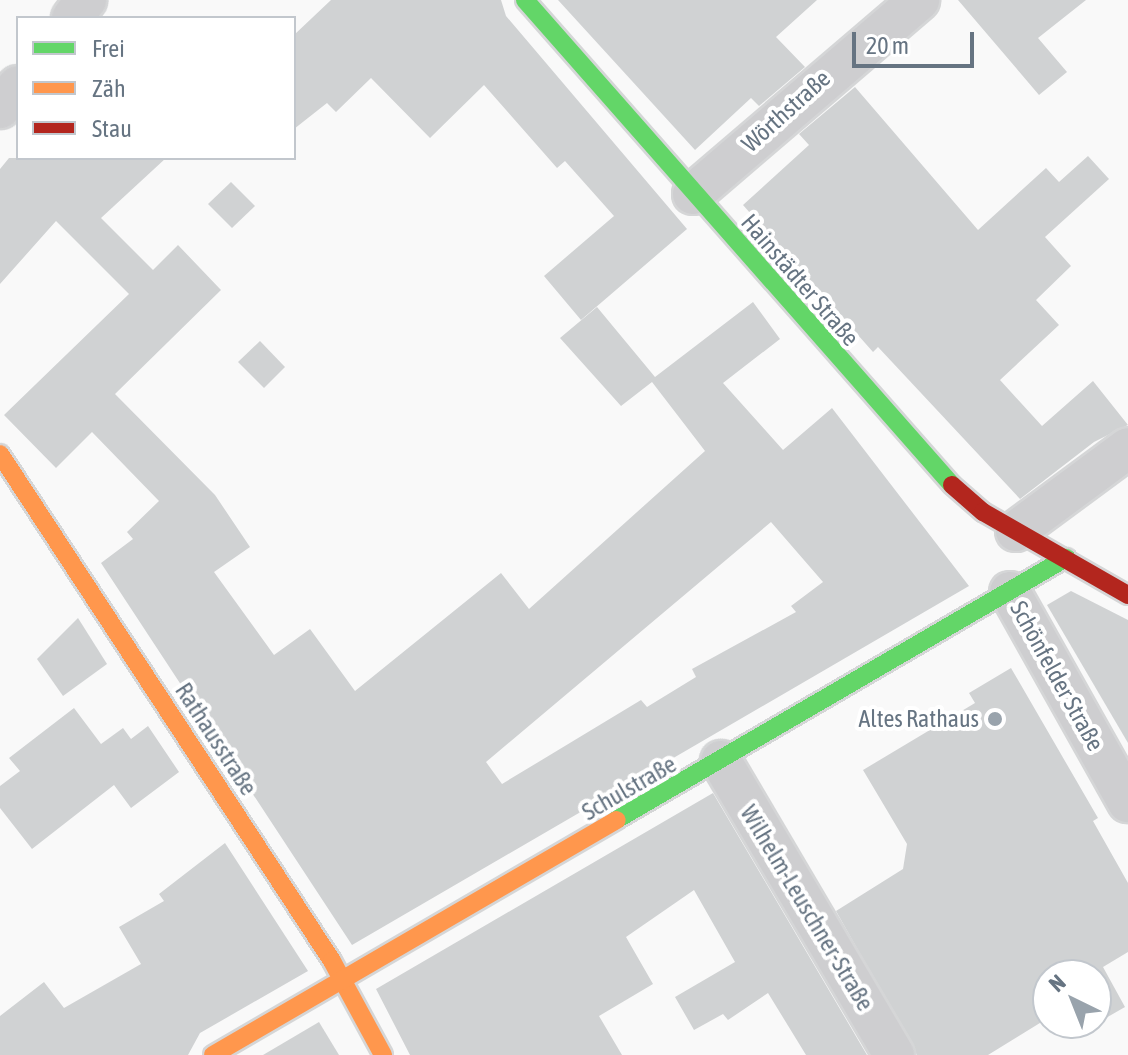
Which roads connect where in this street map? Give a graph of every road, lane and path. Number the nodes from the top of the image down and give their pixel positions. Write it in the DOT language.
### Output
graph roads {
  1 [pos="86,0"];
  2 [pos="525,0"];
  3 [pos="919,0"];
  4 [pos="74,16"];
  5 [pos="16,88"];
  6 [pos="0,108"];
  7 [pos="693,194"];
  8 [pos="1128,448"];
  9 [pos="0,454"];
  10 [pos="1016,531"];
  11 [pos="1066,558"];
  12 [pos="1010,592"];
  13 [pos="1128,595"];
  14 [pos="706,771"];
  15 [pos="1128,802"];
  16 [pos="341,980"];
  17 [pos="213,1055"];
  18 [pos="383,1055"];
  19 [pos="894,1055"];
  1 -- 4 [label="street"];
  2 -- 7 [label="street, Hainstädter Straße"];
  3 -- 7 [label="street, Wörthstraße"];
  5 -- 6 [label="street"];
  7 -- 10 [label="street, Hainstädter Straße"];
  8 -- 10 [label="street"];
  9 -- 16 [label="street, Rathausstraße"];
  10 -- 11 [label="street, Hainstädter Straße"];
  11 -- 12 [label="street, Schulstraße"];
  11 -- 13 [label="street, Hainstädter Straße"];
  12 -- 14 [label="street, Schulstraße"];
  12 -- 15 [label="street, Schönfelder Straße"];
  14 -- 16 [label="street, Schulstraße"];
  14 -- 19 [label="street, Wilhelm-Leuschner-Straße"];
  16 -- 17 [label="street, Schulstraße"];
  16 -- 18 [label="street, Rathausstraße"];
}
